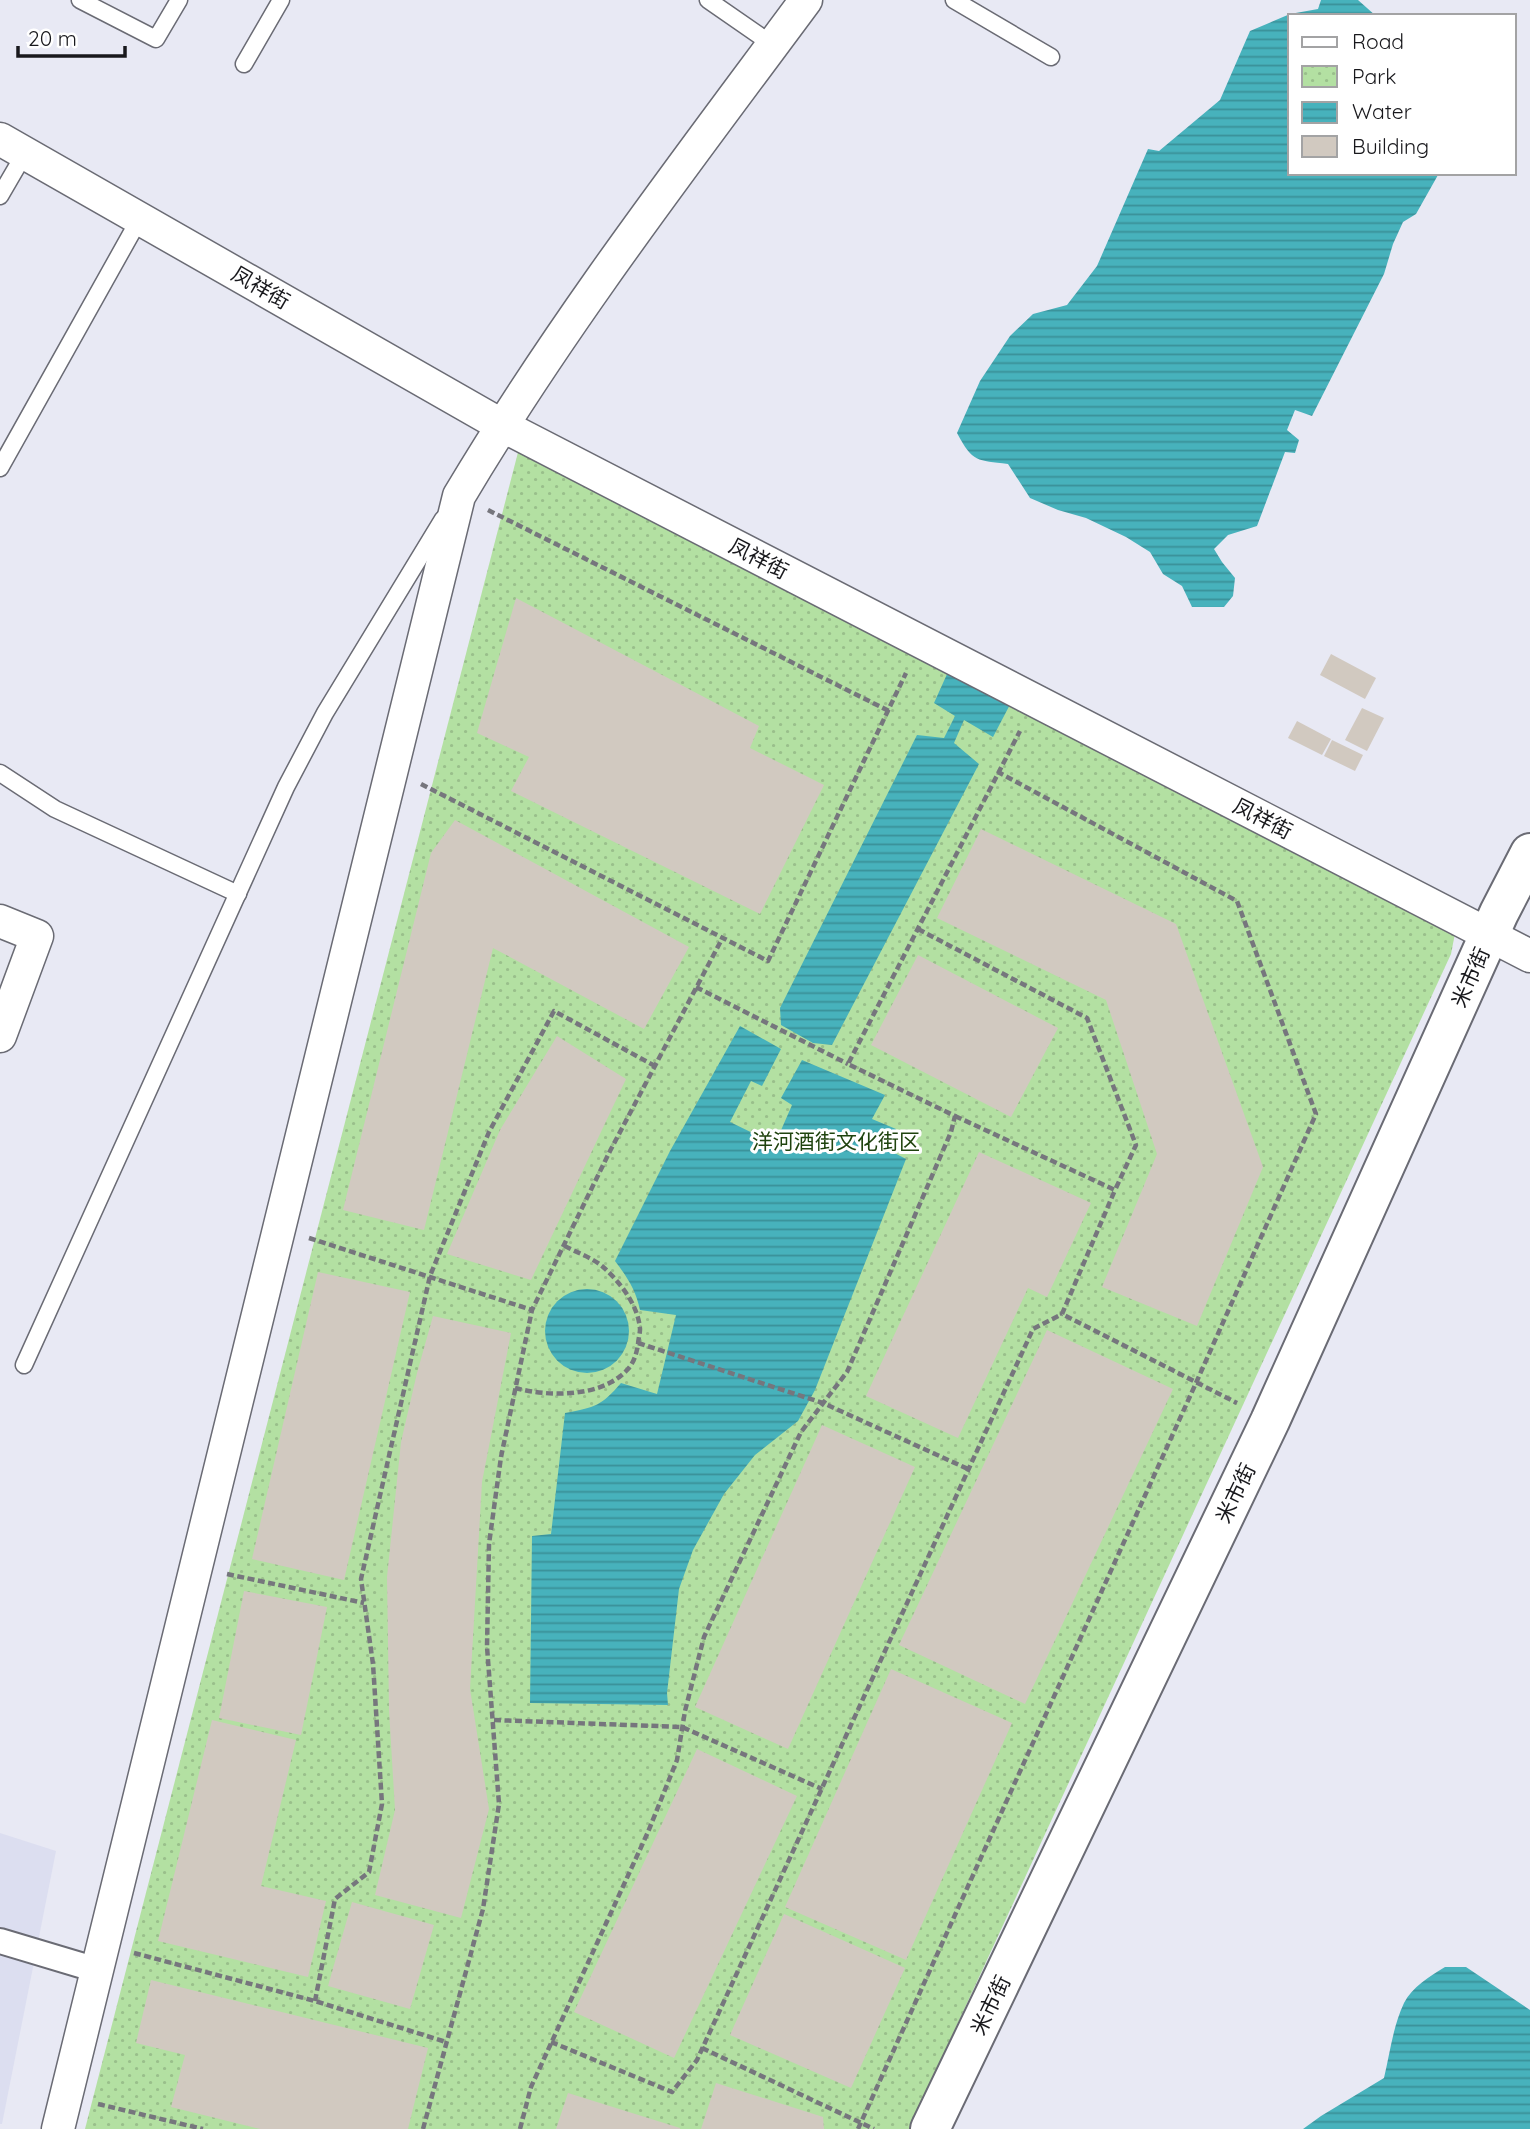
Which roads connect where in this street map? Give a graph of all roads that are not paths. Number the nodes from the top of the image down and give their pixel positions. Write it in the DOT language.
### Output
graph roads {
  1 [pos="80,0"];
  2 [pos="180,0"];
  3 [pos="281,0"];
  4 [pos="708,0"];
  5 [pos="806,0"];
  6 [pos="954,0"];
  7 [pos="773,46"];
  8 [pos="1051,57"];
  9 [pos="244,64"];
  10 [pos="12,146"];
  11 [pos="0,196"];
  12 [pos="140,218"];
  13 [pos="502,425"];
  14 [pos="0,468"];
  15 [pos="0,773"];
  16 [pos="1530,853"];
  17 [pos="238,894"];
  18 [pos="0,921"];
  19 [pos="1489,935"];
  20 [pos="1530,956"];
  21 [pos="0,1036"];
  22 [pos="24,1365"];
  23 [pos="0,1941"];
  24 [pos="0,1947"];
  25 [pos="100,1957"];
  26 [pos="58,2129"];
  27 [pos="930,2129"];
  1 -- 2 [label="lane"];
  3 -- 9 [label="lane"];
  4 -- 7 [label="lane"];
  5 -- 7 [label="street"];
  6 -- 8 [label="lane"];
  7 -- 13 [label="street"];
  10 -- 11 [label="lane"];
  10 -- 12 [label="street, 凤祥街"];
  12 -- 13 [label="street, 凤祥街"];
  12 -- 14 [label="lane"];
  13 -- 17 [label="lane"];
  13 -- 19 [label="street, 凤祥街"];
  13 -- 25 [label="street"];
  15 -- 17 [label="lane"];
  16 -- 19 [label="street, 米市街"];
  17 -- 22 [label="lane"];
  18 -- 21 [label="street"];
  19 -- 20 [label="street, 凤祥街"];
  19 -- 27 [label="street, 米市街"];
  23 -- 25 [label="street"];
  24 -- 25 [label="street"];
  25 -- 26 [label="street"];
}
